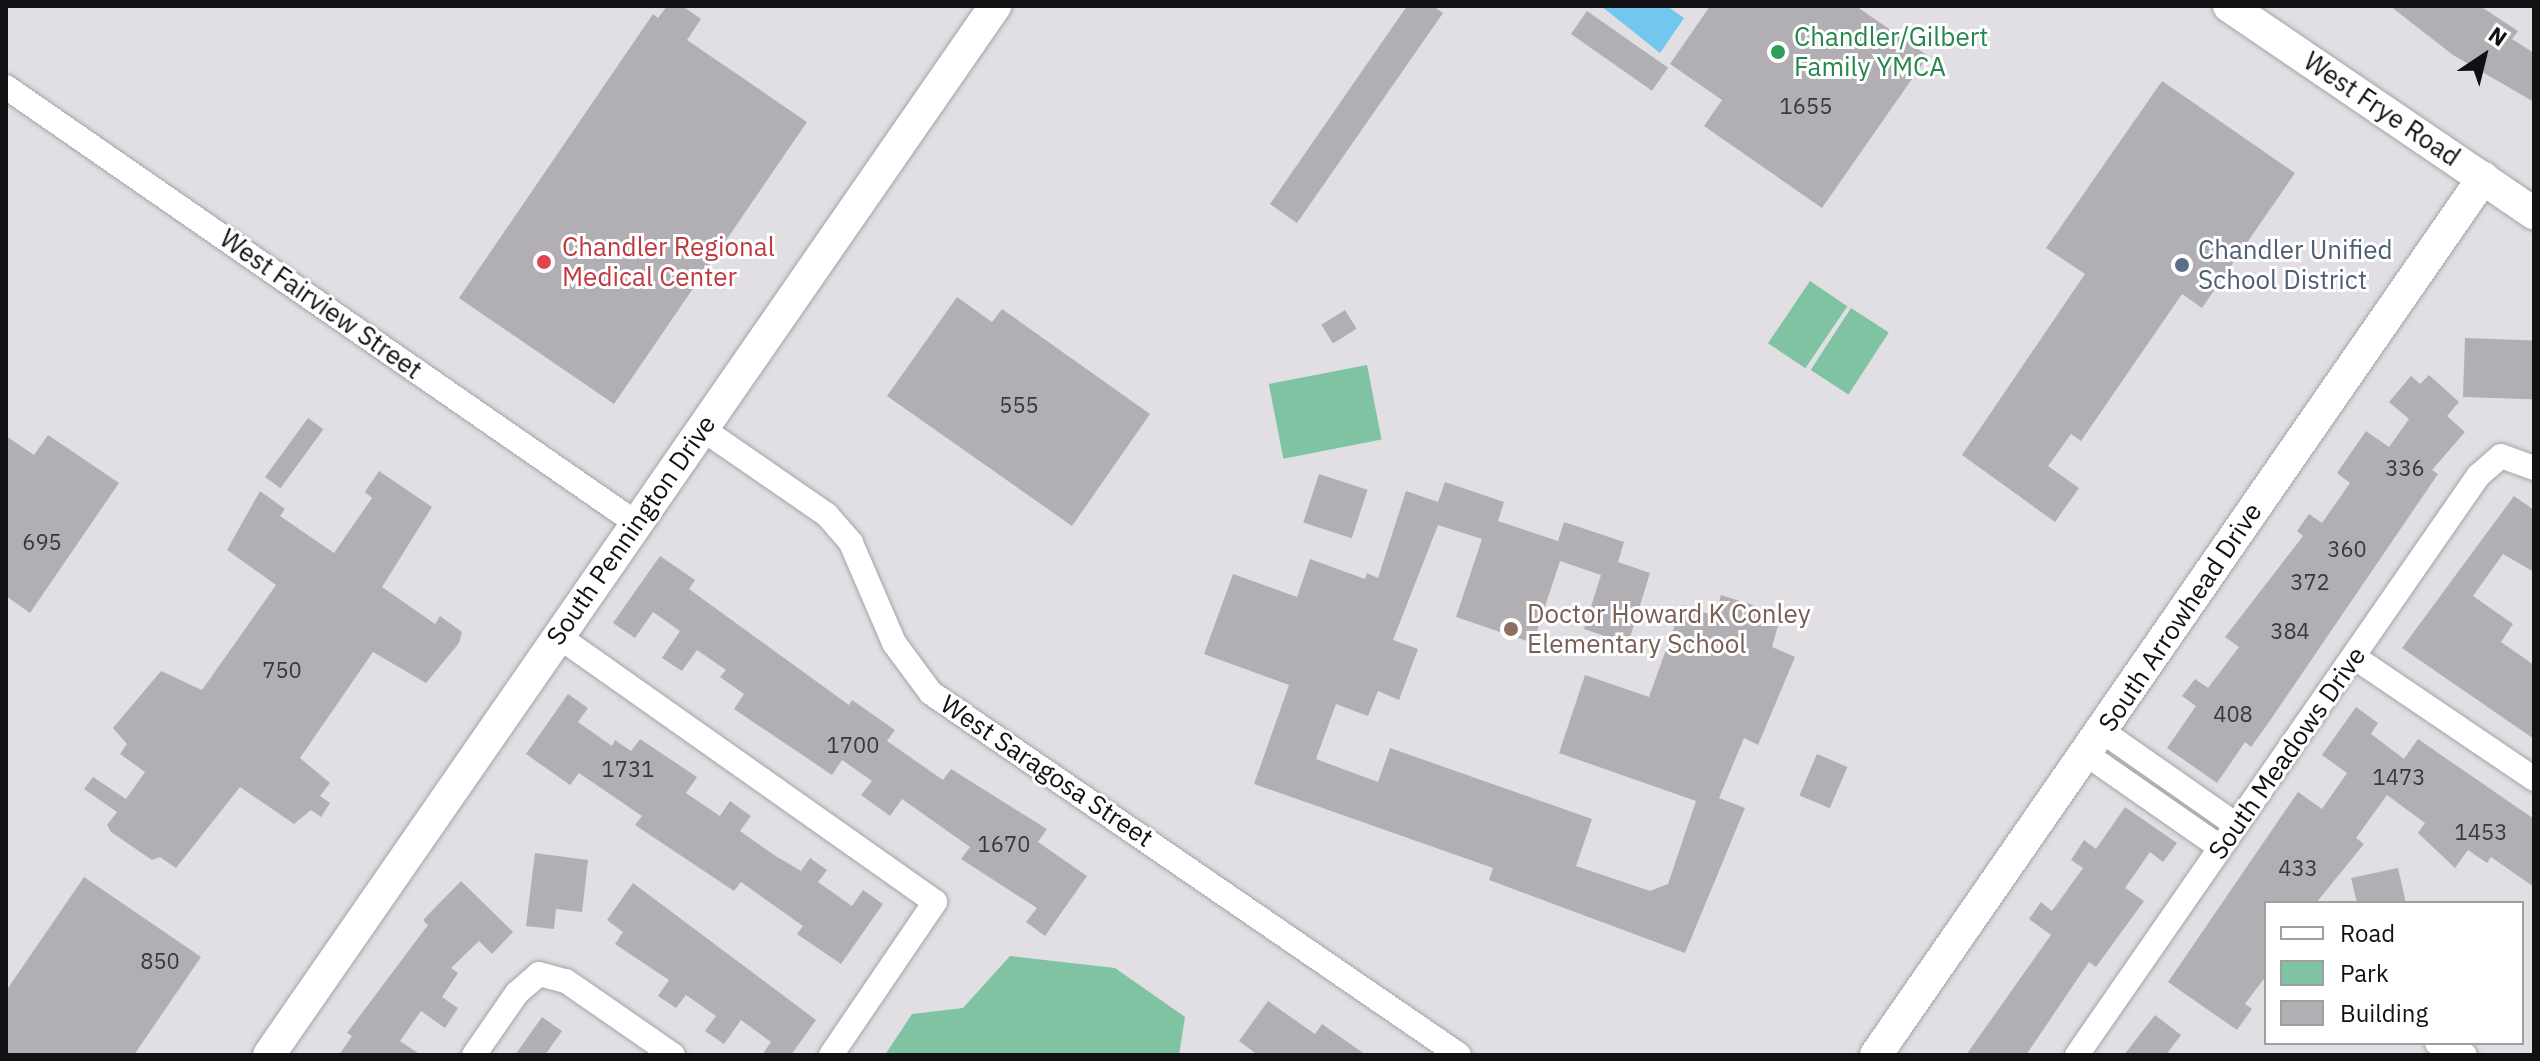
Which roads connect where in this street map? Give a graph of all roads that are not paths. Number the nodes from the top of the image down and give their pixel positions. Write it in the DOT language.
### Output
graph roads {
  1 [pos="995,6"];
  2 [pos="2229,6"];
  3 [pos="6,87"];
  4 [pos="2483,178"];
  5 [pos="2534,213"];
  6 [pos="701,428"];
  7 [pos="2534,468"];
  8 [pos="636,523"];
  9 [pos="558,636"];
  10 [pos="2354,657"];
  11 [pos="2094,742"];
  12 [pos="2534,779"];
  13 [pos="2236,825"];
  14 [pos="2220,847"];
  15 [pos="2442,1045"];
  16 [pos="269,1055"];
  17 [pos="474,1055"];
  18 [pos="673,1055"];
  19 [pos="831,1055"];
  20 [pos="1459,1055"];
  21 [pos="1876,1055"];
  22 [pos="2077,1055"];
  23 [pos="2465,1055"];
  1 -- 6 [label="street, South Pennington Drive"];
  2 -- 4 [label="street, West Frye Road"];
  3 -- 8 [label="street, West Fairview Street"];
  4 -- 5 [label="street, West Frye Road"];
  4 -- 11 [label="street, South Arrowhead Drive"];
  6 -- 8 [label="street, South Pennington Drive"];
  6 -- 20 [label="street, West Saragosa Street"];
  7 -- 10 [label="street, South Meadows Drive"];
  8 -- 9 [label="street, South Pennington Drive"];
  9 -- 16 [label="street, South Pennington Drive"];
  9 -- 19 [label="street"];
  10 -- 12 [label="street"];
  10 -- 13 [label="street, South Meadows Drive"];
  11 -- 13 [label="street"];
  11 -- 14 [label="street"];
  11 -- 21 [label="street, South Arrowhead Drive"];
  13 -- 14 [label="street, South Meadows Drive"];
  14 -- 22 [label="street, South Meadows Drive"];
  15 -- 23 [label="street"];
  17 -- 18 [label="street"];
}
